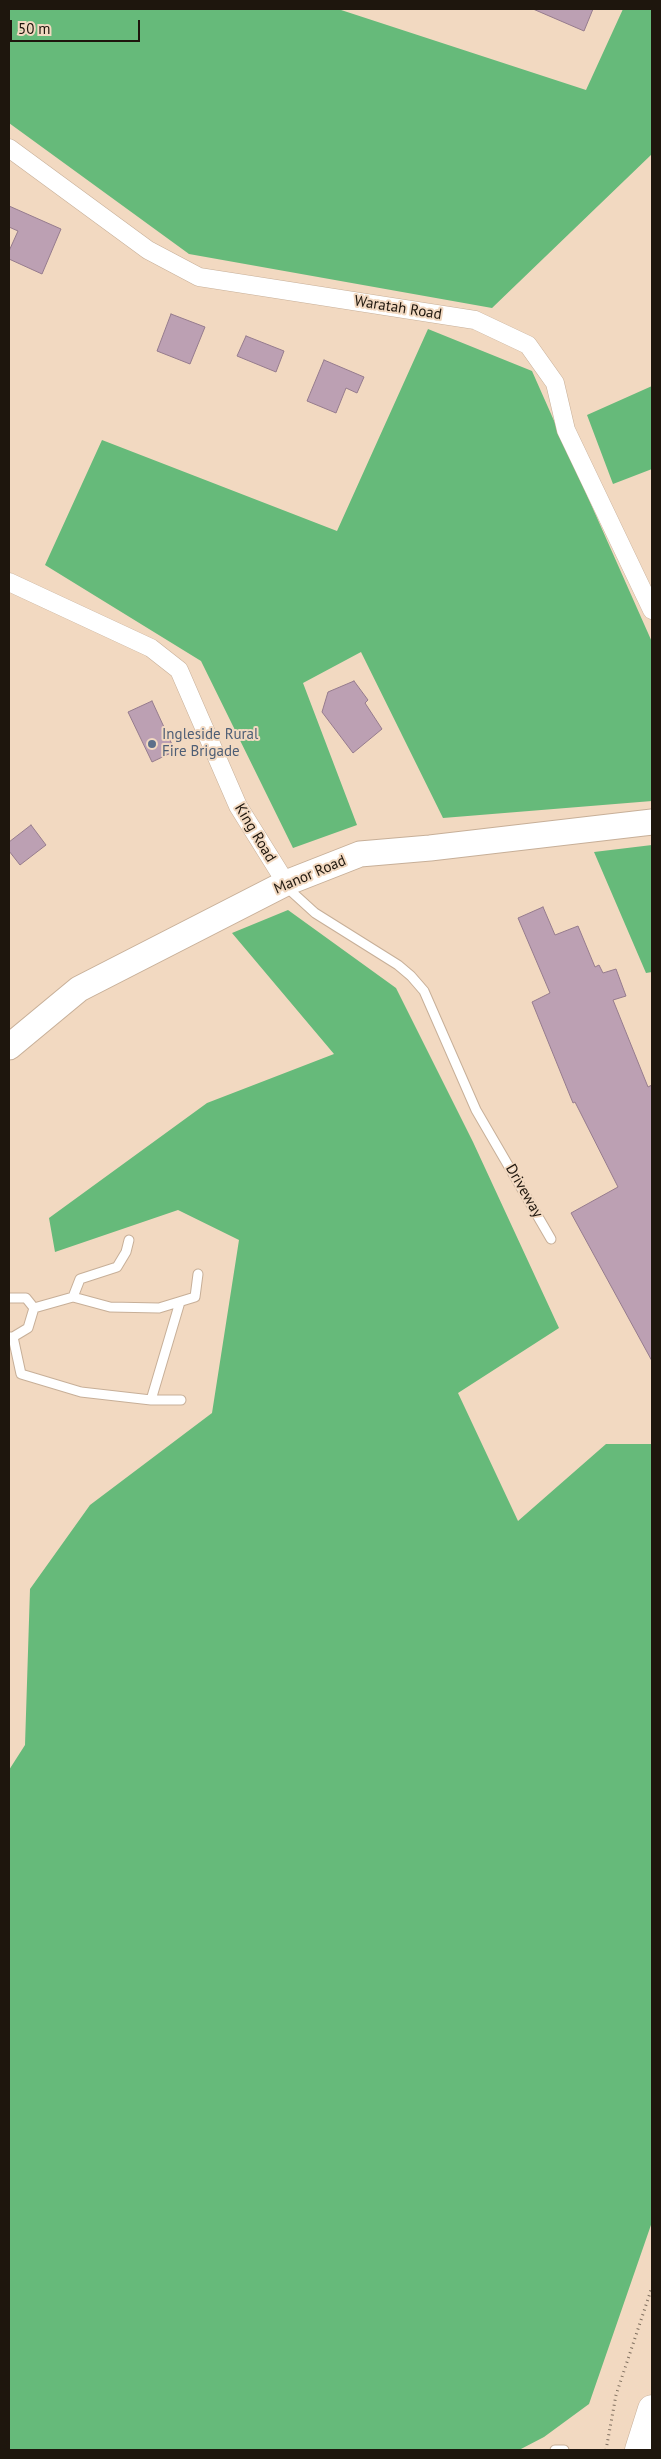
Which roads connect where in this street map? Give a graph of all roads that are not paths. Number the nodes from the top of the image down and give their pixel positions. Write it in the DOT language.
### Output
graph roads {
  1 [pos="9,148"];
  2 [pos="9,582"];
  3 [pos="652,610"];
  4 [pos="652,822"];
  5 [pos="286,883"];
  6 [pos="9,1047"];
  7 [pos="495,1143"];
  8 [pos="552,1239"];
  9 [pos="129,1240"];
  10 [pos="198,1274"];
  11 [pos="73,1297"];
  12 [pos="9,1298"];
  13 [pos="180,1302"];
  14 [pos="34,1308"];
  15 [pos="11,1337"];
  16 [pos="150,1400"];
  17 [pos="181,1400"];
  18 [pos="652,2409"];
  19 [pos="555,2450"];
  20 [pos="564,2450"];
  21 [pos="639,2450"];
  1 -- 3 [label="street, Waratah Road"];
  2 -- 5 [label="street, King Road"];
  4 -- 5 [label="street, Manor Road"];
  5 -- 6 [label="street, Manor Road"];
  5 -- 7 [label="lane, King Road"];
  7 -- 8 [label="lane, Driveway"];
  9 -- 11 [label="lane"];
  10 -- 13 [label="lane"];
  11 -- 13 [label="lane"];
  11 -- 14 [label="lane"];
  12 -- 14 [label="lane"];
  13 -- 16 [label="lane"];
  14 -- 15 [label="lane"];
  15 -- 16 [label="lane"];
  16 -- 17 [label="lane"];
  18 -- 21 [label="highway"];
  19 -- 20 [label="lane"];
}
